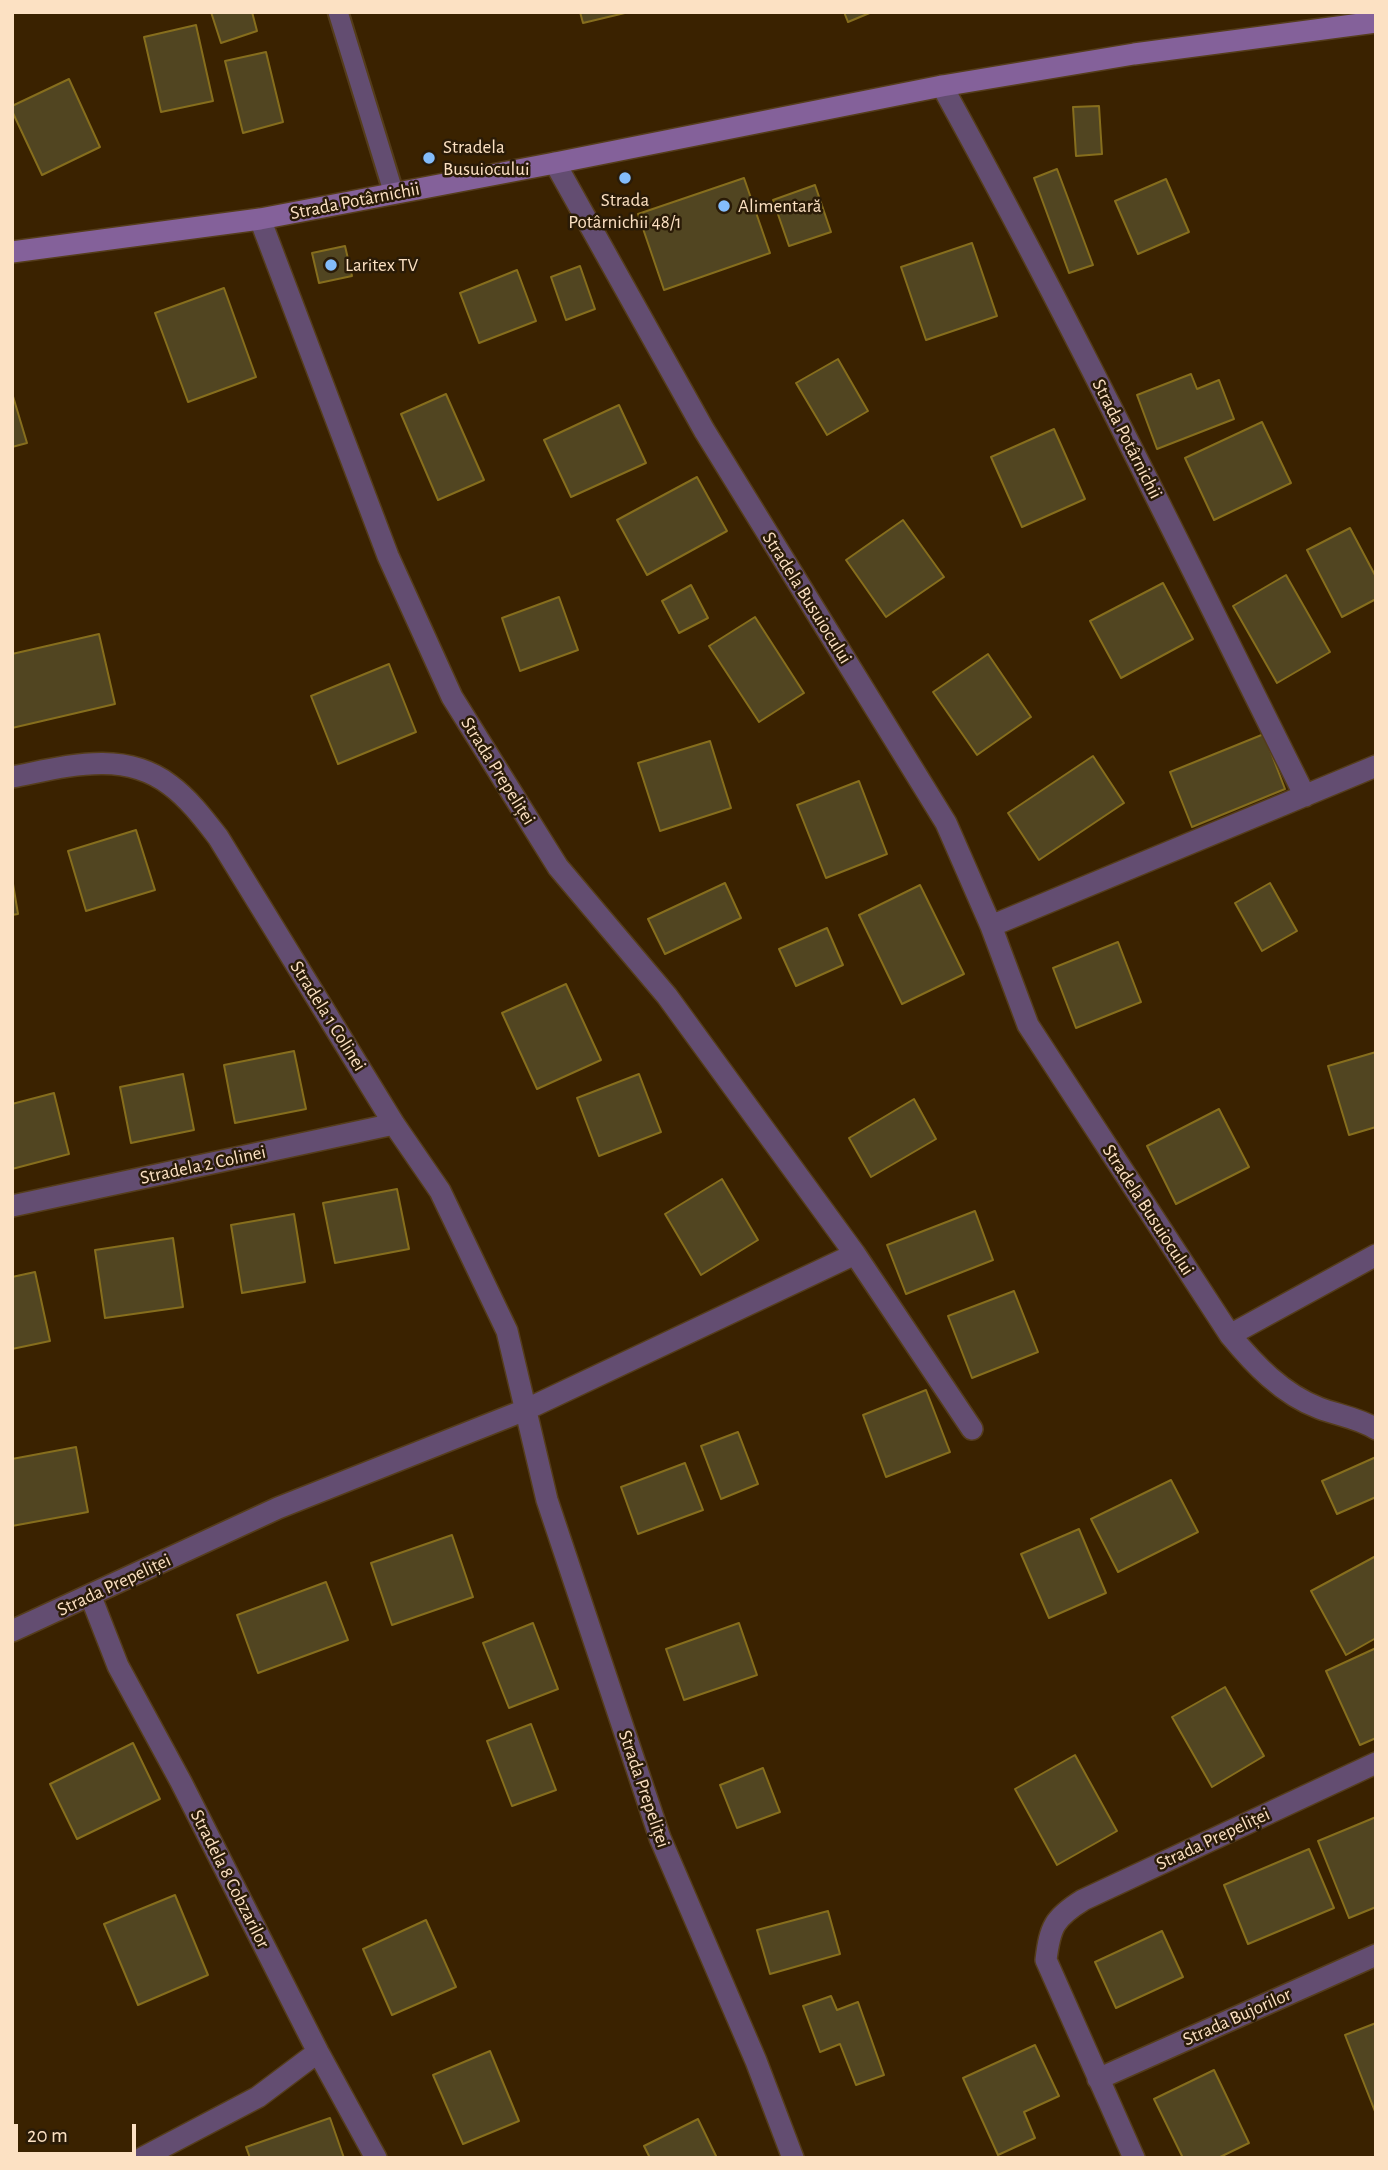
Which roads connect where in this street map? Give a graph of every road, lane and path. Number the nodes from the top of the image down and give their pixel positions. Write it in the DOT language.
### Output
graph roads {
  1 [pos="338,12"];
  2 [pos="1376,22"];
  3 [pos="942,86"];
  4 [pos="555,163"];
  5 [pos="394,194"];
  6 [pos="260,219"];
  7 [pos="12,252"];
  8 [pos="1376,766"];
  9 [pos="12,777"];
  10 [pos="1305,796"];
  11 [pos="991,926"];
  12 [pos="394,1124"];
  13 [pos="12,1206"];
  14 [pos="855,1254"];
  15 [pos="1376,1255"];
  16 [pos="1230,1335"];
  17 [pos="525,1410"];
  18 [pos="972,1429"];
  19 [pos="1376,1429"];
  20 [pos="91,1597"];
  21 [pos="12,1632"];
  22 [pos="1376,1763"];
  23 [pos="1376,1955"];
  24 [pos="318,2052"];
  25 [pos="1098,2079"];
  26 [pos="142,2158"];
  27 [pos="376,2158"];
  28 [pos="793,2158"];
  29 [pos="1134,2158"];
  1 -- 5 [label="lane"];
  2 -- 3 [label="street, Strada Potârnichii"];
  3 -- 4 [label="street, Strada Potârnichii"];
  3 -- 10 [label="street, Strada Potârnichii"];
  4 -- 5 [label="street, Strada Potârnichii"];
  4 -- 11 [label="street, Stradela Busuiocului"];
  5 -- 6 [label="street, Strada Potârnichii"];
  6 -- 7 [label="street, Strada Potârnichii"];
  6 -- 14 [label="street, Strada Prepeliței"];
  8 -- 10 [label="street"];
  9 -- 12 [label="street, Stradela 1 Colinei"];
  10 -- 11 [label="street"];
  11 -- 16 [label="street, Stradela Busuiocului"];
  12 -- 13 [label="street, Stradela 2 Colinei"];
  12 -- 17 [label="street, Stradela 1 Colinei"];
  14 -- 17 [label="street, Strada Prepeliței"];
  14 -- 18 [label="street, Strada Prepeliței"];
  15 -- 16 [label="street"];
  16 -- 19 [label="street, Stradela Busuiocului"];
  17 -- 20 [label="street, Strada Prepeliței"];
  17 -- 28 [label="street, Strada Prepeliței"];
  20 -- 21 [label="street, Strada Prepeliței"];
  20 -- 24 [label="street, Stradela 8 Cobzarilor"];
  22 -- 25 [label="street, Strada Prepeliței"];
  23 -- 25 [label="street, Strada Bujorilor"];
  24 -- 26 [label="street"];
  24 -- 27 [label="street, Stradela 8 Cobzarilor"];
  25 -- 29 [label="street, Strada Prepeliței"];
}
